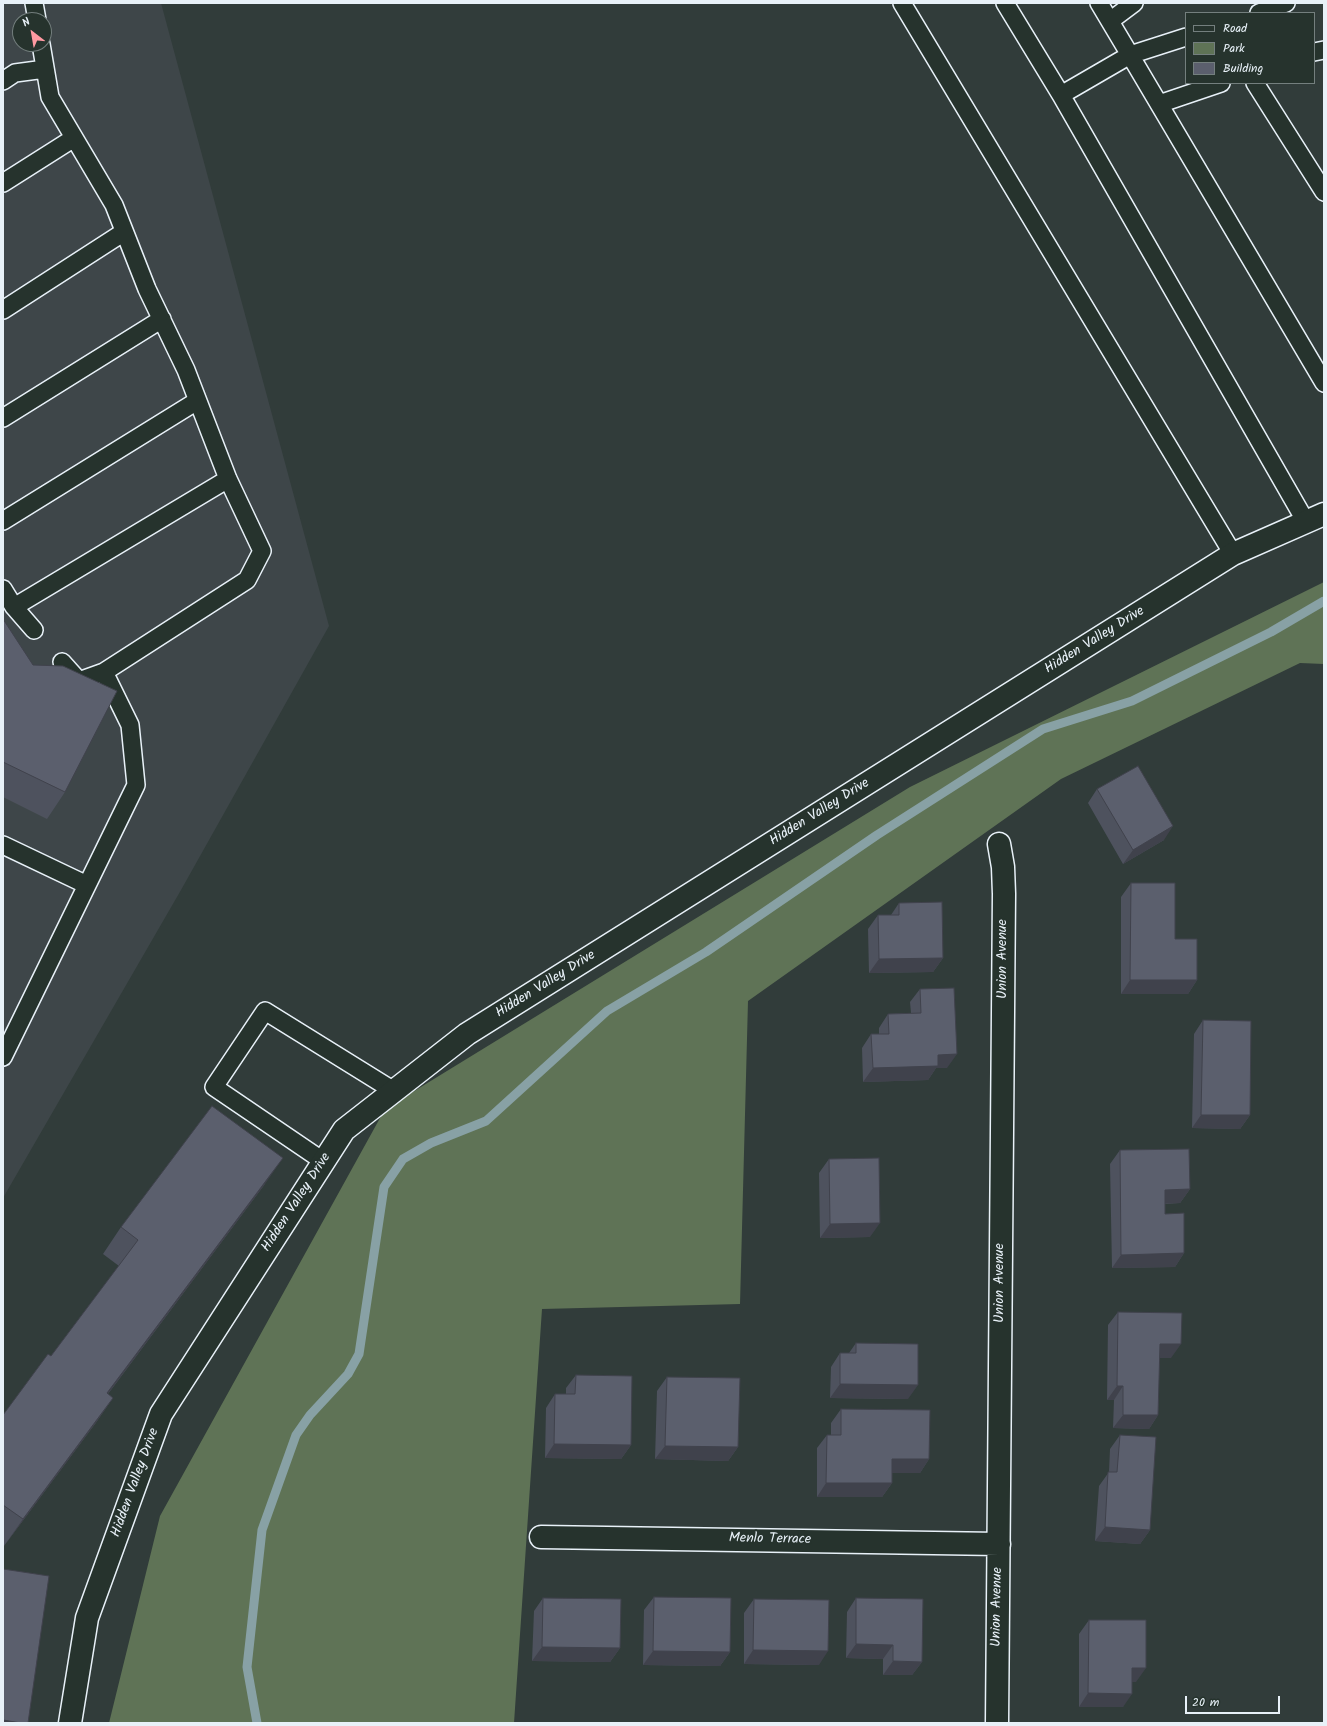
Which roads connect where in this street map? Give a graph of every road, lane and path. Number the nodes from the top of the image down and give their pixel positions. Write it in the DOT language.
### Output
graph roads {
  1 [pos="902,3"];
  2 [pos="1005,3"];
  3 [pos="1099,3"];
  4 [pos="1134,3"];
  5 [pos="1286,3"];
  6 [pos="1263,12"];
  7 [pos="1110,21"];
  8 [pos="1185,37"];
  9 [pos="42,52"];
  10 [pos="1130,55"];
  11 [pos="45,69"];
  12 [pos="3,81"];
  13 [pos="1218,84"];
  14 [pos="1257,84"];
  15 [pos="1061,95"];
  16 [pos="1159,104"];
  17 [pos="74,138"];
  18 [pos="3,183"];
  19 [pos="1324,192"];
  20 [pos="124,232"];
  21 [pos="3,310"];
  22 [pos="162,319"];
  23 [pos="1324,383"];
  24 [pos="197,401"];
  25 [pos="3,418"];
  26 [pos="228,479"];
  27 [pos="1315,518"];
  28 [pos="3,521"];
  29 [pos="1233,554"];
  30 [pos="3,589"];
  31 [pos="14,607"];
  32 [pos="34,630"];
  33 [pos="62,662"];
  34 [pos="104,672"];
  35 [pos="999,844"];
  36 [pos="3,845"];
  37 [pos="87,885"];
  38 [pos="3,1057"];
  39 [pos="394,1091"];
  40 [pos="323,1161"];
  41 [pos="542,1538"];
  42 [pos="999,1544"];
  43 [pos="70,1723"];
  44 [pos="997,1723"];
  1 -- 29 [label="lane"];
  2 -- 15 [label="lane"];
  3 -- 7 [label="lane"];
  4 -- 7 [label="lane"];
  5 -- 6 [label="lane"];
  7 -- 10 [label="lane"];
  8 -- 10 [label="lane"];
  9 -- 11 [label="lane"];
  10 -- 15 [label="lane"];
  10 -- 16 [label="lane"];
  11 -- 12 [label="lane"];
  11 -- 17 [label="lane"];
  13 -- 16 [label="lane"];
  14 -- 19 [label="lane"];
  15 -- 27 [label="lane"];
  16 -- 23 [label="lane"];
  17 -- 18 [label="lane"];
  17 -- 20 [label="lane"];
  20 -- 21 [label="lane"];
  20 -- 22 [label="lane"];
  22 -- 24 [label="lane"];
  22 -- 25 [label="lane"];
  24 -- 26 [label="lane"];
  24 -- 28 [label="lane"];
  26 -- 31 [label="lane"];
  26 -- 34 [label="lane"];
  27 -- 29 [label="street, Hidden Valley Drive"];
  29 -- 39 [label="street, Hidden Valley Drive"];
  30 -- 31 [label="lane"];
  31 -- 32 [label="lane"];
  33 -- 34 [label="lane"];
  34 -- 37 [label="lane"];
  35 -- 42 [label="street, Union Avenue"];
  36 -- 37 [label="lane"];
  37 -- 38 [label="lane"];
  39 -- 40 [label="street, Hidden Valley Drive"];
  39 -- 40 [label="lane"];
  40 -- 43 [label="street, Hidden Valley Drive"];
  41 -- 42 [label="street, Menlo Terrace"];
  42 -- 44 [label="street, Union Avenue"];
}
